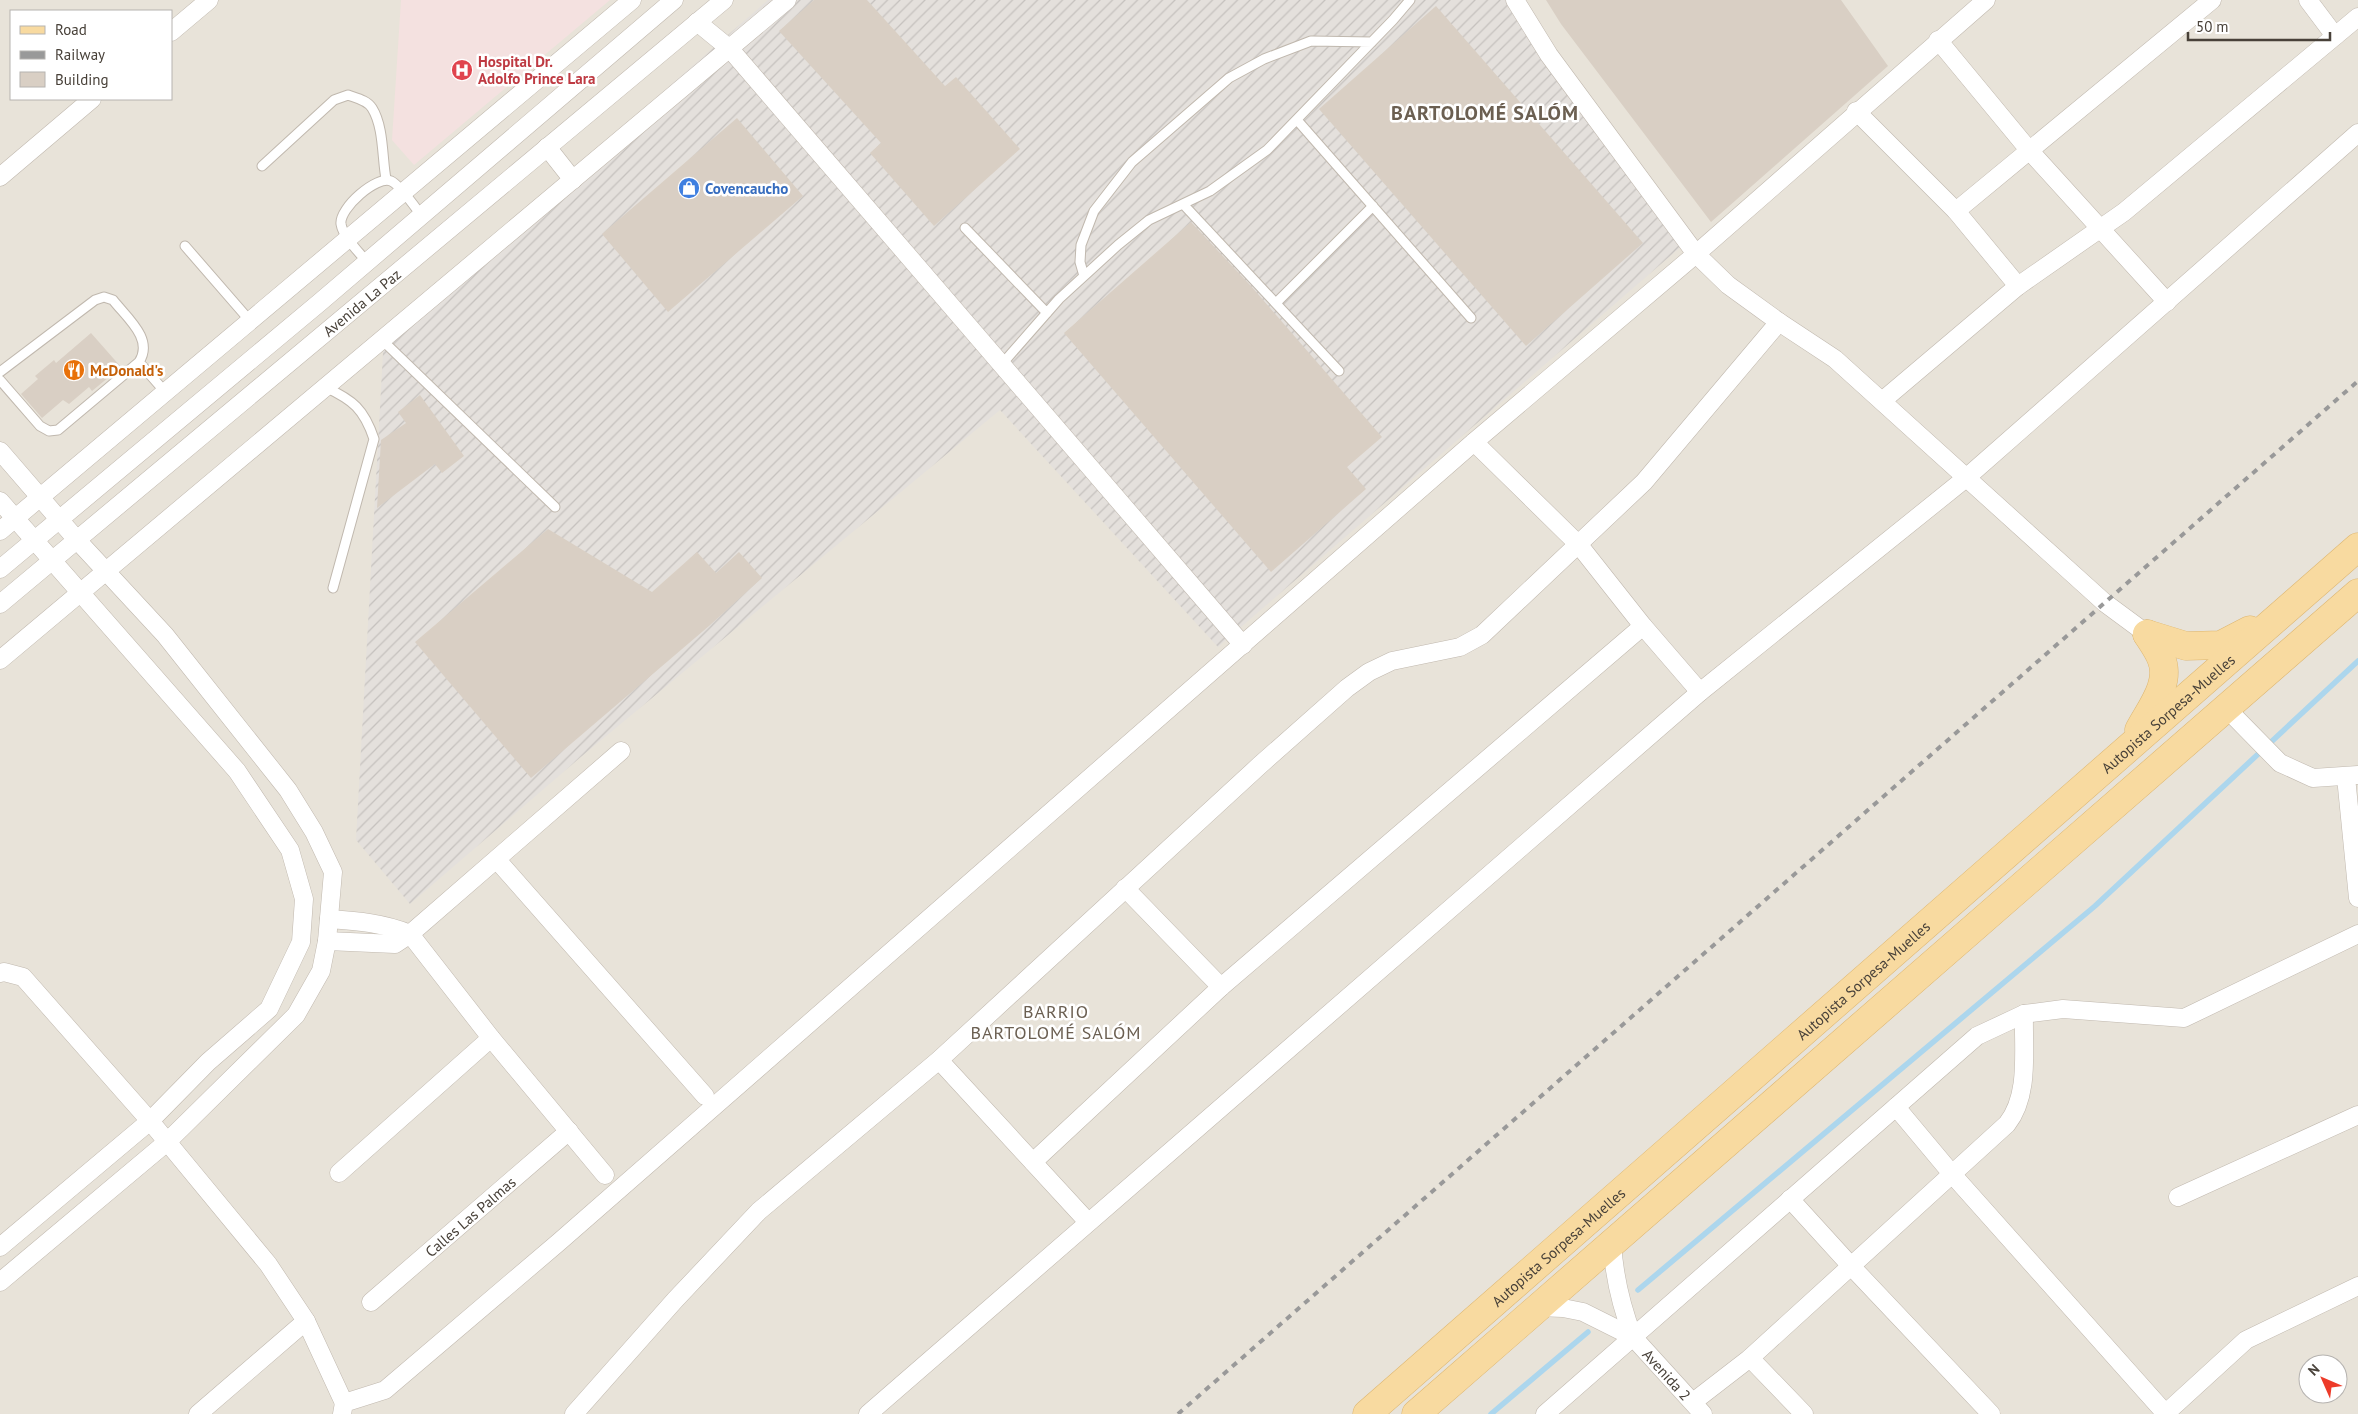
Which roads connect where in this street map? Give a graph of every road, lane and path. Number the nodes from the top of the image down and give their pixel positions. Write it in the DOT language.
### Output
graph roads {
  1 [pos="210,0"];
  2 [pos="632,0"];
  3 [pos="674,0"];
  4 [pos="724,0"];
  5 [pos="787,0"];
  6 [pos="1410,0"];
  7 [pos="1515,0"];
  8 [pos="1986,0"];
  9 [pos="2212,0"];
  10 [pos="2308,0"];
  11 [pos="2358,17"];
  12 [pos="697,22"];
  13 [pos="172,31"];
  14 [pos="2335,36"];
  15 [pos="1938,40"];
  16 [pos="1372,42"];
  17 [pos="730,48"];
  18 [pos="91,100"];
  19 [pos="1856,111"];
  20 [pos="1297,120"];
  21 [pos="2358,134"];
  22 [pos="547,147"];
  23 [pos="2029,150"];
  24 [pos="262,166"];
  25 [pos="0,177"];
  26 [pos="386,179"];
  27 [pos="573,180"];
  28 [pos="404,193"];
  29 [pos="1183,204"];
  30 [pos="1373,206"];
  31 [pos="1956,212"];
  32 [pos="421,215"];
  33 [pos="965,228"];
  34 [pos="2099,228"];
  35 [pos="350,239"];
  36 [pos="185,246"];
  37 [pos="1696,254"];
  38 [pos="367,262"];
  39 [pos="1084,276"];
  40 [pos="2018,286"];
  41 [pos="2167,302"];
  42 [pos="1276,303"];
  43 [pos="1047,313"];
  44 [pos="1472,318"];
  45 [pos="251,322"];
  46 [pos="1779,322"];
  47 [pos="382,339"];
  48 [pos="139,362"];
  49 [pos="1002,364"];
  50 [pos="1339,371"];
  51 [pos="0,372"];
  52 [pos="0,380"];
  53 [pos="324,387"];
  54 [pos="166,393"];
  55 [pos="1882,401"];
  56 [pos="1474,442"];
  57 [pos="0,451"];
  58 [pos="1966,478"];
  59 [pos="40,498"];
  60 [pos="0,501"];
  61 [pos="555,507"];
  62 [pos="14,518"];
  63 [pos="60,520"];
  64 [pos="0,531"];
  65 [pos="77,540"];
  66 [pos="34,541"];
  67 [pos="1579,545"];
  68 [pos="2358,547"];
  69 [pos="51,561"];
  70 [pos="0,569"];
  71 [pos="105,570"];
  72 [pos="333,588"];
  73 [pos="80,592"];
  74 [pos="2358,592"];
  75 [pos="0,604"];
  76 [pos="2282,614"];
  77 [pos="1643,626"];
  78 [pos="2147,634"];
  79 [pos="1243,644"];
  80 [pos="0,660"];
  81 [pos="1700,692"];
  82 [pos="2226,708"];
  83 [pos="2129,746"];
  84 [pos="621,751"];
  85 [pos="2352,776"];
  86 [pos="497,860"];
  87 [pos="1125,888"];
  88 [pos="2358,898"];
  89 [pos="329,919"];
  90 [pos="410,934"];
  91 [pos="2358,934"];
  92 [pos="327,942"];
  93 [pos="0,973"];
  94 [pos="1221,987"];
  95 [pos="2024,1014"];
  96 [pos="491,1038"];
  97 [pos="939,1060"];
  98 [pos="705,1096"];
  99 [pos="1896,1107"];
  100 [pos="2358,1115"];
  101 [pos="150,1121"];
  102 [pos="569,1131"];
  103 [pos="168,1142"];
  104 [pos="1033,1162"];
  105 [pos="339,1173"];
  106 [pos="1952,1174"];
  107 [pos="605,1175"];
  108 [pos="2178,1197"];
  109 [pos="1790,1200"];
  110 [pos="1088,1222"];
  111 [pos="1612,1243"];
  112 [pos="0,1247"];
  113 [pos="1851,1266"];
  114 [pos="0,1282"];
  115 [pos="2358,1286"];
  116 [pos="371,1302"];
  117 [pos="1538,1307"];
  118 [pos="306,1321"];
  119 [pos="1633,1337"];
  120 [pos="1750,1358"];
  121 [pos="343,1408"];
  122 [pos="1698,1408"];
  123 [pos="198,1414"];
  124 [pos="574,1414"];
  125 [pos="868,1414"];
  126 [pos="1366,1414"];
  127 [pos="1416,1414"];
  128 [pos="1545,1414"];
  129 [pos="1804,1414"];
  130 [pos="1991,1414"];
  131 [pos="2165,1414"];
  1 -- 13 [label="street"];
  2 -- 28 [label="street"];
  3 -- 32 [label="street, Avenida La Paz"];
  4 -- 12 [label="street, Avenida La Paz"];
  5 -- 17 [label="street"];
  6 -- 16 [label="lane"];
  7 -- 37 [label="street"];
  8 -- 15 [label="street"];
  9 -- 23 [label="street"];
  10 -- 14 [label="street"];
  11 -- 14 [label="street"];
  12 -- 17 [label="street"];
  12 -- 22 [label="street, Avenida La Paz"];
  14 -- 34 [label="street"];
  15 -- 19 [label="street"];
  15 -- 23 [label="street"];
  16 -- 20 [label="lane"];
  16 -- 39 [label="lane"];
  17 -- 27 [label="street"];
  17 -- 49 [label="street"];
  18 -- 25 [label="street"];
  19 -- 31 [label="street"];
  19 -- 37 [label="street"];
  20 -- 29 [label="lane"];
  20 -- 30 [label="lane"];
  21 -- 41 [label="street"];
  22 -- 27 [label="street"];
  22 -- 65 [label="street, Avenida La Paz"];
  23 -- 31 [label="street"];
  23 -- 34 [label="street"];
  24 -- 26 [label="lane"];
  26 -- 28 [label="lane"];
  26 -- 35 [label="lane"];
  27 -- 47 [label="street"];
  28 -- 32 [label="lane"];
  28 -- 35 [label="street"];
  29 -- 39 [label="lane"];
  29 -- 42 [label="lane"];
  30 -- 42 [label="lane"];
  30 -- 44 [label="lane"];
  31 -- 40 [label="street"];
  32 -- 38 [label="street, Avenida La Paz"];
  33 -- 43 [label="lane"];
  34 -- 40 [label="street"];
  34 -- 41 [label="street"];
  35 -- 38 [label="lane"];
  35 -- 45 [label="street"];
  36 -- 45 [label="lane"];
  37 -- 46 [label="street"];
  37 -- 56 [label="street"];
  38 -- 63 [label="street, Avenida La Paz"];
  39 -- 43 [label="lane"];
  40 -- 55 [label="street"];
  41 -- 58 [label="street"];
  42 -- 50 [label="lane"];
  43 -- 49 [label="lane"];
  45 -- 54 [label="street"];
  46 -- 55 [label="street"];
  46 -- 67 [label="street"];
  47 -- 53 [label="street"];
  47 -- 61 [label="lane"];
  48 -- 51 [label="lane"];
  48 -- 52 [label="lane"];
  48 -- 54 [label="lane"];
  49 -- 79 [label="street"];
  53 -- 71 [label="street"];
  53 -- 72 [label="lane"];
  54 -- 59 [label="street"];
  55 -- 58 [label="street"];
  56 -- 67 [label="street"];
  56 -- 79 [label="street"];
  57 -- 59 [label="street"];
  58 -- 78 [label="street"];
  58 -- 81 [label="street"];
  59 -- 62 [label="street"];
  59 -- 63 [label="street"];
  60 -- 62 [label="street"];
  62 -- 64 [label="street"];
  62 -- 66 [label="street"];
  63 -- 65 [label="street"];
  63 -- 66 [label="street, Avenida La Paz"];
  65 -- 69 [label="street, Avenida La Paz"];
  65 -- 71 [label="street"];
  66 -- 69 [label="street"];
  66 -- 70 [label="street, Avenida La Paz"];
  67 -- 77 [label="street"];
  67 -- 87 [label="street"];
  68 -- 76 [label="main road, Autopista Sorpesa-Muelles"];
  69 -- 73 [label="street"];
  69 -- 75 [label="street, Avenida La Paz"];
  71 -- 73 [label="street"];
  71 -- 89 [label="street"];
  73 -- 80 [label="street"];
  73 -- 101 [label="street"];
  74 -- 82 [label="main road"];
  76 -- 78 [label="main road"];
  76 -- 83 [label="main road, Autopista Sorpesa-Muelles"];
  77 -- 81 [label="street"];
  77 -- 94 [label="street"];
  78 -- 83 [label="main road"];
  79 -- 121 [label="street"];
  81 -- 110 [label="street"];
  82 -- 85 [label="street"];
  82 -- 111 [label="main road"];
  83 -- 126 [label="main road, Autopista Sorpesa-Muelles"];
  84 -- 86 [label="street"];
  85 -- 88 [label="street"];
  86 -- 90 [label="street"];
  86 -- 98 [label="street"];
  87 -- 94 [label="street"];
  87 -- 97 [label="street"];
  89 -- 90 [label="street"];
  89 -- 92 [label="street"];
  90 -- 92 [label="street"];
  90 -- 96 [label="street"];
  91 -- 95 [label="street"];
  92 -- 103 [label="street"];
  93 -- 101 [label="street"];
  94 -- 104 [label="street"];
  95 -- 99 [label="street"];
  95 -- 106 [label="street"];
  96 -- 102 [label="street"];
  96 -- 105 [label="street"];
  97 -- 104 [label="street"];
  97 -- 124 [label="street"];
  99 -- 106 [label="street"];
  99 -- 109 [label="street"];
  100 -- 108 [label="street"];
  101 -- 103 [label="street"];
  101 -- 112 [label="street"];
  102 -- 107 [label="street"];
  102 -- 116 [label="street, Calles Las Palmas"];
  103 -- 114 [label="street"];
  103 -- 118 [label="street"];
  104 -- 110 [label="street"];
  106 -- 113 [label="street"];
  106 -- 131 [label="street"];
  109 -- 113 [label="street"];
  109 -- 119 [label="street"];
  110 -- 125 [label="street"];
  111 -- 117 [label="main road"];
  111 -- 119 [label="street"];
  113 -- 120 [label="street"];
  113 -- 130 [label="street"];
  115 -- 131 [label="street"];
  117 -- 119 [label="street"];
  117 -- 127 [label="main road"];
  118 -- 121 [label="street"];
  118 -- 123 [label="street"];
  119 -- 122 [label="street, Avenida 2"];
  119 -- 128 [label="street"];
  120 -- 122 [label="street"];
  120 -- 129 [label="street"];
}
